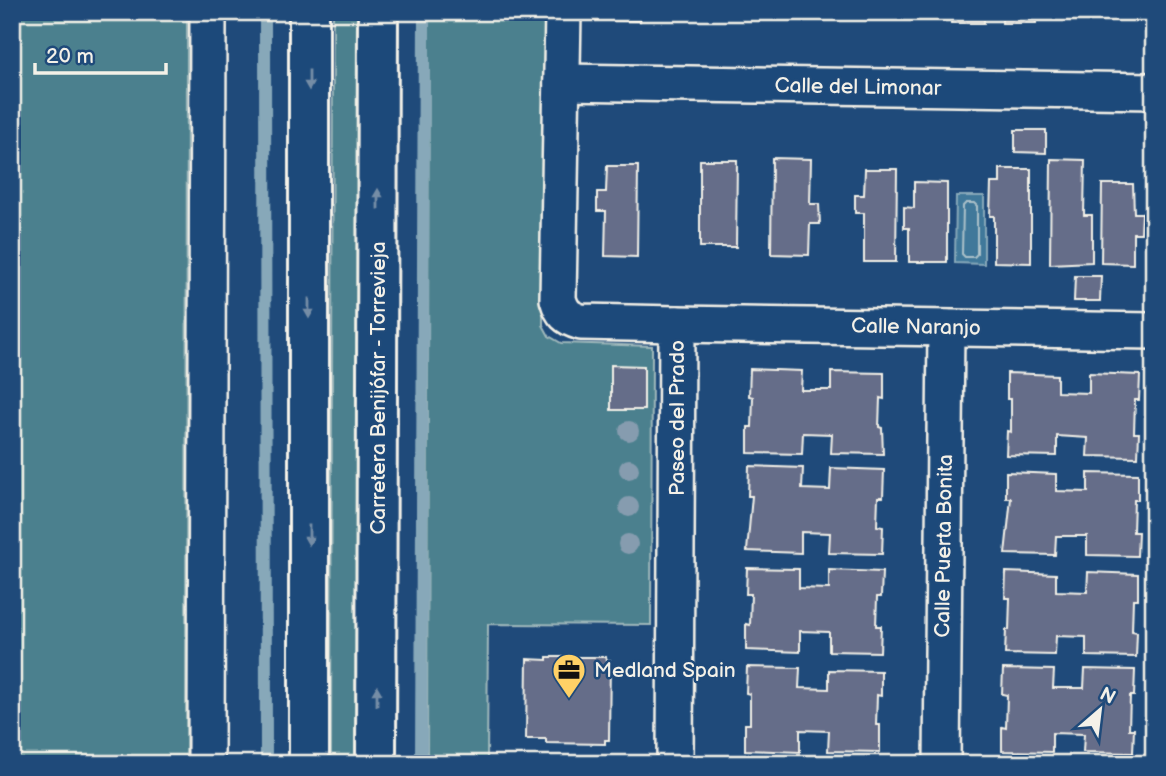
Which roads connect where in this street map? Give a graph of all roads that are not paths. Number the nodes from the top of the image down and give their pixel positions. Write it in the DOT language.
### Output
graph roads {
  1 [pos="208,12"];
  2 [pos="309,12"];
  3 [pos="378,12"];
  4 [pos="563,12"];
  5 [pos="562,82"];
  6 [pos="1154,92"];
  7 [pos="677,324"];
  8 [pos="946,328"];
  9 [pos="1154,331"];
  10 [pos="206,764"];
  11 [pos="309,764"];
  12 [pos="376,764"];
  13 [pos="675,764"];
  14 [pos="942,764"];
  1 -- 10 [label="street"];
  2 -- 11 [label="main road, one-way"];
  12 -- 3 [label="main road, Carretera Benijófar - Torrevieja, one-way"];
  4 -- 5 [label="street, Paseo del Prado"];
  5 -- 6 [label="street, Calle del Limonar"];
  5 -- 7 [label="street, Paseo del Prado"];
  7 -- 8 [label="street, Calle Naranjo"];
  7 -- 13 [label="street, Paseo del Prado"];
  8 -- 9 [label="street, Calle Naranjo"];
  8 -- 14 [label="street, Calle Puerta Bonita"];
}
